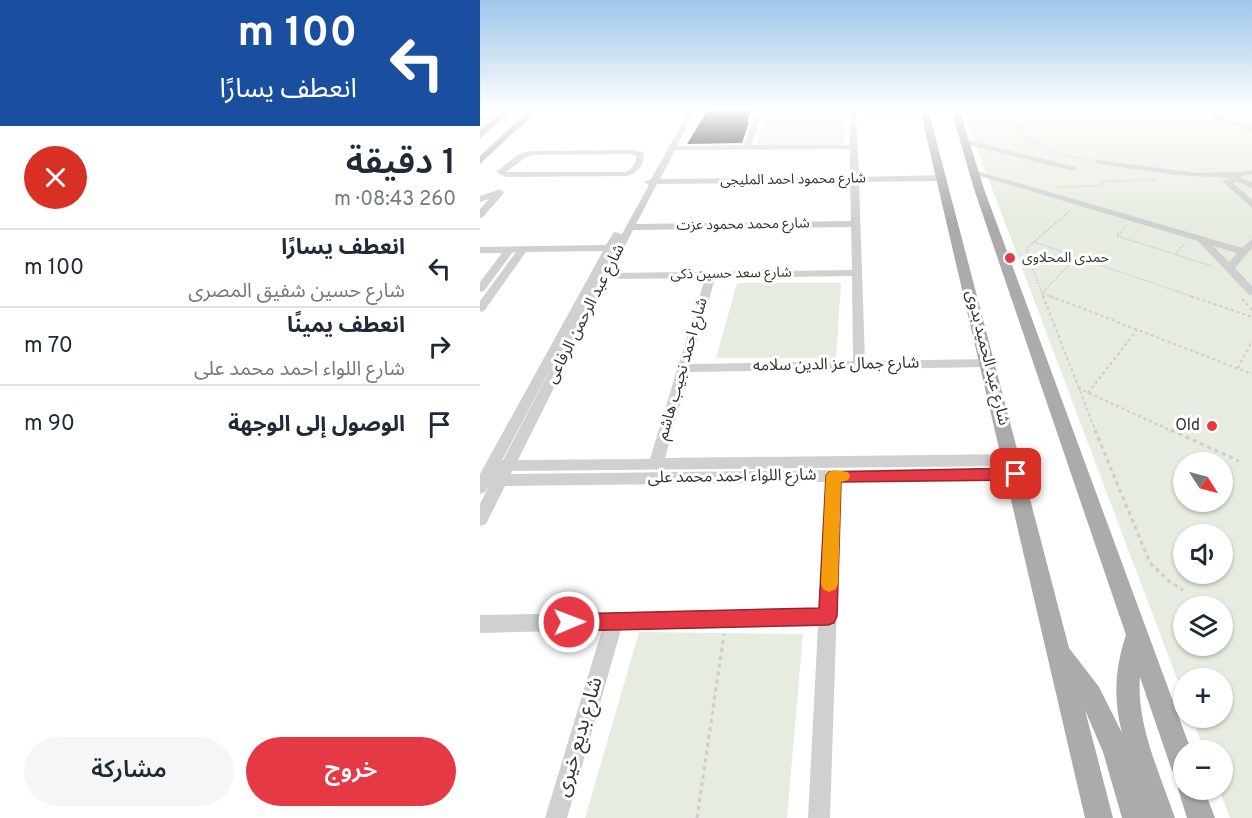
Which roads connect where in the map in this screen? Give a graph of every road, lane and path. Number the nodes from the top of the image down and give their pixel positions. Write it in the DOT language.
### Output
graph roads {
  1 [pos="667,147"];
  2 [pos="734,147"];
  3 [pos="854,147"];
  4 [pos="933,147"];
  5 [pos="965,147"];
  6 [pos="986,147"];
  7 [pos="1042,147"];
  8 [pos="672,148"];
  9 [pos="485,152"];
  10 [pos="480,161"];
  11 [pos="1099,162"];
  12 [pos="1073,170"];
  13 [pos="973,171"];
  14 [pos="1252,172"];
  15 [pos="518,175"];
  16 [pos="940,178"];
  17 [pos="855,179"];
  18 [pos="1159,180"];
  19 [pos="650,181"];
  20 [pos="1252,185"];
  21 [pos="1035,190"];
  22 [pos="499,191"];
  23 [pos="480,199"];
  24 [pos="1080,203"];
  25 [pos="1252,205"];
  26 [pos="482,212"];
  27 [pos="1133,219"];
  28 [pos="856,224"];
  29 [pos="631,227"];
  30 [pos="1179,239"];
  31 [pos="1201,240"];
  32 [pos="1033,242"];
  33 [pos="1189,242"];
  34 [pos="1252,242"];
  35 [pos="480,250"];
  36 [pos="612,252"];
  37 [pos="1244,252"];
  38 [pos="513,253"];
  39 [pos="480,257"];
  40 [pos="1077,257"];
  41 [pos="1206,259"];
  42 [pos="1230,268"];
  43 [pos="857,273"];
  44 [pos="711,275"];
  45 [pos="605,276"];
  46 [pos="480,289"];
  47 [pos="1237,292"];
  48 [pos="1252,292"];
  49 [pos="1042,293"];
  50 [pos="480,309"];
  51 [pos="1252,310"];
  52 [pos="1252,317"];
  53 [pos="1137,330"];
  54 [pos="1252,341"];
  55 [pos="988,363"];
  56 [pos="859,365"];
  57 [pos="684,368"];
  58 [pos="1238,369"];
  59 [pos="1252,374"];
  60 [pos="1078,388"];
  61 [pos="1088,393"];
  62 [pos="1239,461"];
  63 [pos="656,464"];
  64 [pos="492,466"];
  65 [pos="508,466"];
  66 [pos="1014,467"];
  67 [pos="834,476"];
  68 [pos="488,483"];
  69 [pos="480,519"];
  70 [pos="1183,590"];
  71 [pos="828,616"];
  72 [pos="726,619"];
  73 [pos="614,621"];
  74 [pos="480,624"];
  75 [pos="1137,635"];
  76 [pos="1060,654"];
  77 [pos="1174,740"];
  78 [pos="1195,800"];
  79 [pos="556,818"];
  80 [pos="697,818"];
  81 [pos="819,818"];
  82 [pos="1099,818"];
  83 [pos="1136,818"];
  84 [pos="1161,818"];
  85 [pos="1201,818"];
  1 -- 19 [label="street, شارع عبد الرحمن الرفاعى"];
  2 -- 8 [label="street"];
  3 -- 17 [label="street"];
  4 -- 16 [label="main road, شارع عبد الحميد بدوى"];
  5 -- 13 [label="main road"];
  6 -- 12 [label="street"];
  7 -- 11 [label="path"];
  8 -- 19 [label="street, شارع عبد الرحمن الرفاعى"];
  9 -- 10 [label="main road"];
  11 -- 14 [label="street"];
  13 -- 21 [label="street"];
  13 -- 75 [label="main road"];
  15 -- 15 [label="street"];
  15 -- 22 [label="street"];
  16 -- 17 [label="street, شارع محمود احمد المليجى"];
  16 -- 55 [label="main road, شارع عبد الحميد بدوى"];
  17 -- 19 [label="street, شارع محمود احمد المليجى"];
  17 -- 28 [label="street"];
  18 -- 21 [label="path"];
  19 -- 29 [label="street, شارع عبد الرحمن الرفاعى"];
  19 -- 36 [label="street, شارع عبد الرحمن الرفاعى"];
  20 -- 25 [label="street"];
  21 -- 24 [label="street"];
  22 -- 23 [label="street"];
  22 -- 26 [label="street"];
  24 -- 27 [label="street"];
  24 -- 32 [label="path"];
  27 -- 31 [label="street"];
  27 -- 41 [label="path"];
  28 -- 29 [label="street, شارع محمد محمود عزت"];
  28 -- 43 [label="street"];
  29 -- 36 [label="street, شارع عبد الرحمن الرفاعى"];
  30 -- 33 [label="path"];
  31 -- 37 [label="street"];
  31 -- 42 [label="street"];
  32 -- 40 [label="path"];
  32 -- 49 [label="path"];
  34 -- 37 [label="street"];
  35 -- 38 [label="street"];
  36 -- 38 [label="street"];
  36 -- 45 [label="street, شارع عبد الرحمن الرفاعى"];
  36 -- 64 [label="street, شارع عبد الرحمن الرفاعى"];
  37 -- 42 [label="street"];
  38 -- 39 [label="street"];
  38 -- 46 [label="street"];
  38 -- 50 [label="street"];
  40 -- 49 [label="path"];
  40 -- 52 [label="path"];
  42 -- 48 [label="street"];
  43 -- 44 [label="street, شارع سعد حسين ذكى"];
  43 -- 56 [label="street"];
  44 -- 45 [label="street, شارع سعد حسين ذكى"];
  44 -- 57 [label="street, شارع احمد نجيب هاشم"];
  45 -- 65 [label="street, شارع عبد الرحمن الرفاعى"];
  47 -- 51 [label="path"];
  49 -- 53 [label="path"];
  49 -- 60 [label="path"];
  53 -- 58 [label="path"];
  53 -- 61 [label="path"];
  54 -- 58 [label="path"];
  55 -- 56 [label="street, شارع جمال عز الدين سلامه"];
  55 -- 66 [label="main road, شارع عبد الحميد بدوى"];
  56 -- 57 [label="street, شارع جمال عز الدين سلامه"];
  57 -- 63 [label="street, شارع احمد نجيب هاشم"];
  58 -- 59 [label="path"];
  60 -- 61 [label="path"];
  60 -- 70 [label="path"];
  61 -- 62 [label="path"];
  63 -- 65 [label="street, شارع اللواء احمد محمد على"];
  63 -- 66 [label="street, شارع اللواء احمد محمد على"];
  64 -- 65 [label="street, شارع اللواء احمد محمد على"];
  64 -- 68 [label="street, شارع عبد الرحمن الرفاعى"];
  65 -- 68 [label="street, شارع عبد الرحمن الرفاعى"];
  66 -- 67 [label="street, شارع اللواء احمد محمد على"];
  66 -- 76 [label="main road, شارع عبد الحميد بدوى"];
  67 -- 68 [label="street, شارع اللواء احمد محمد على"];
  67 -- 71 [label="street"];
  68 -- 69 [label="street, شارع عبد الرحمن الرفاعى"];
  71 -- 72 [label="street"];
  71 -- 81 [label="street"];
  72 -- 73 [label="street"];
  72 -- 80 [label="path"];
  73 -- 74 [label="street"];
  73 -- 79 [label="street, شارع بديع خيرى"];
  75 -- 77 [label="main road"];
  75 -- 84 [label="main road"];
  76 -- 82 [label="main road, شارع عبد الحميد بدوى"];
  76 -- 83 [label="main road"];
  78 -- 85 [label="main road"];
}
